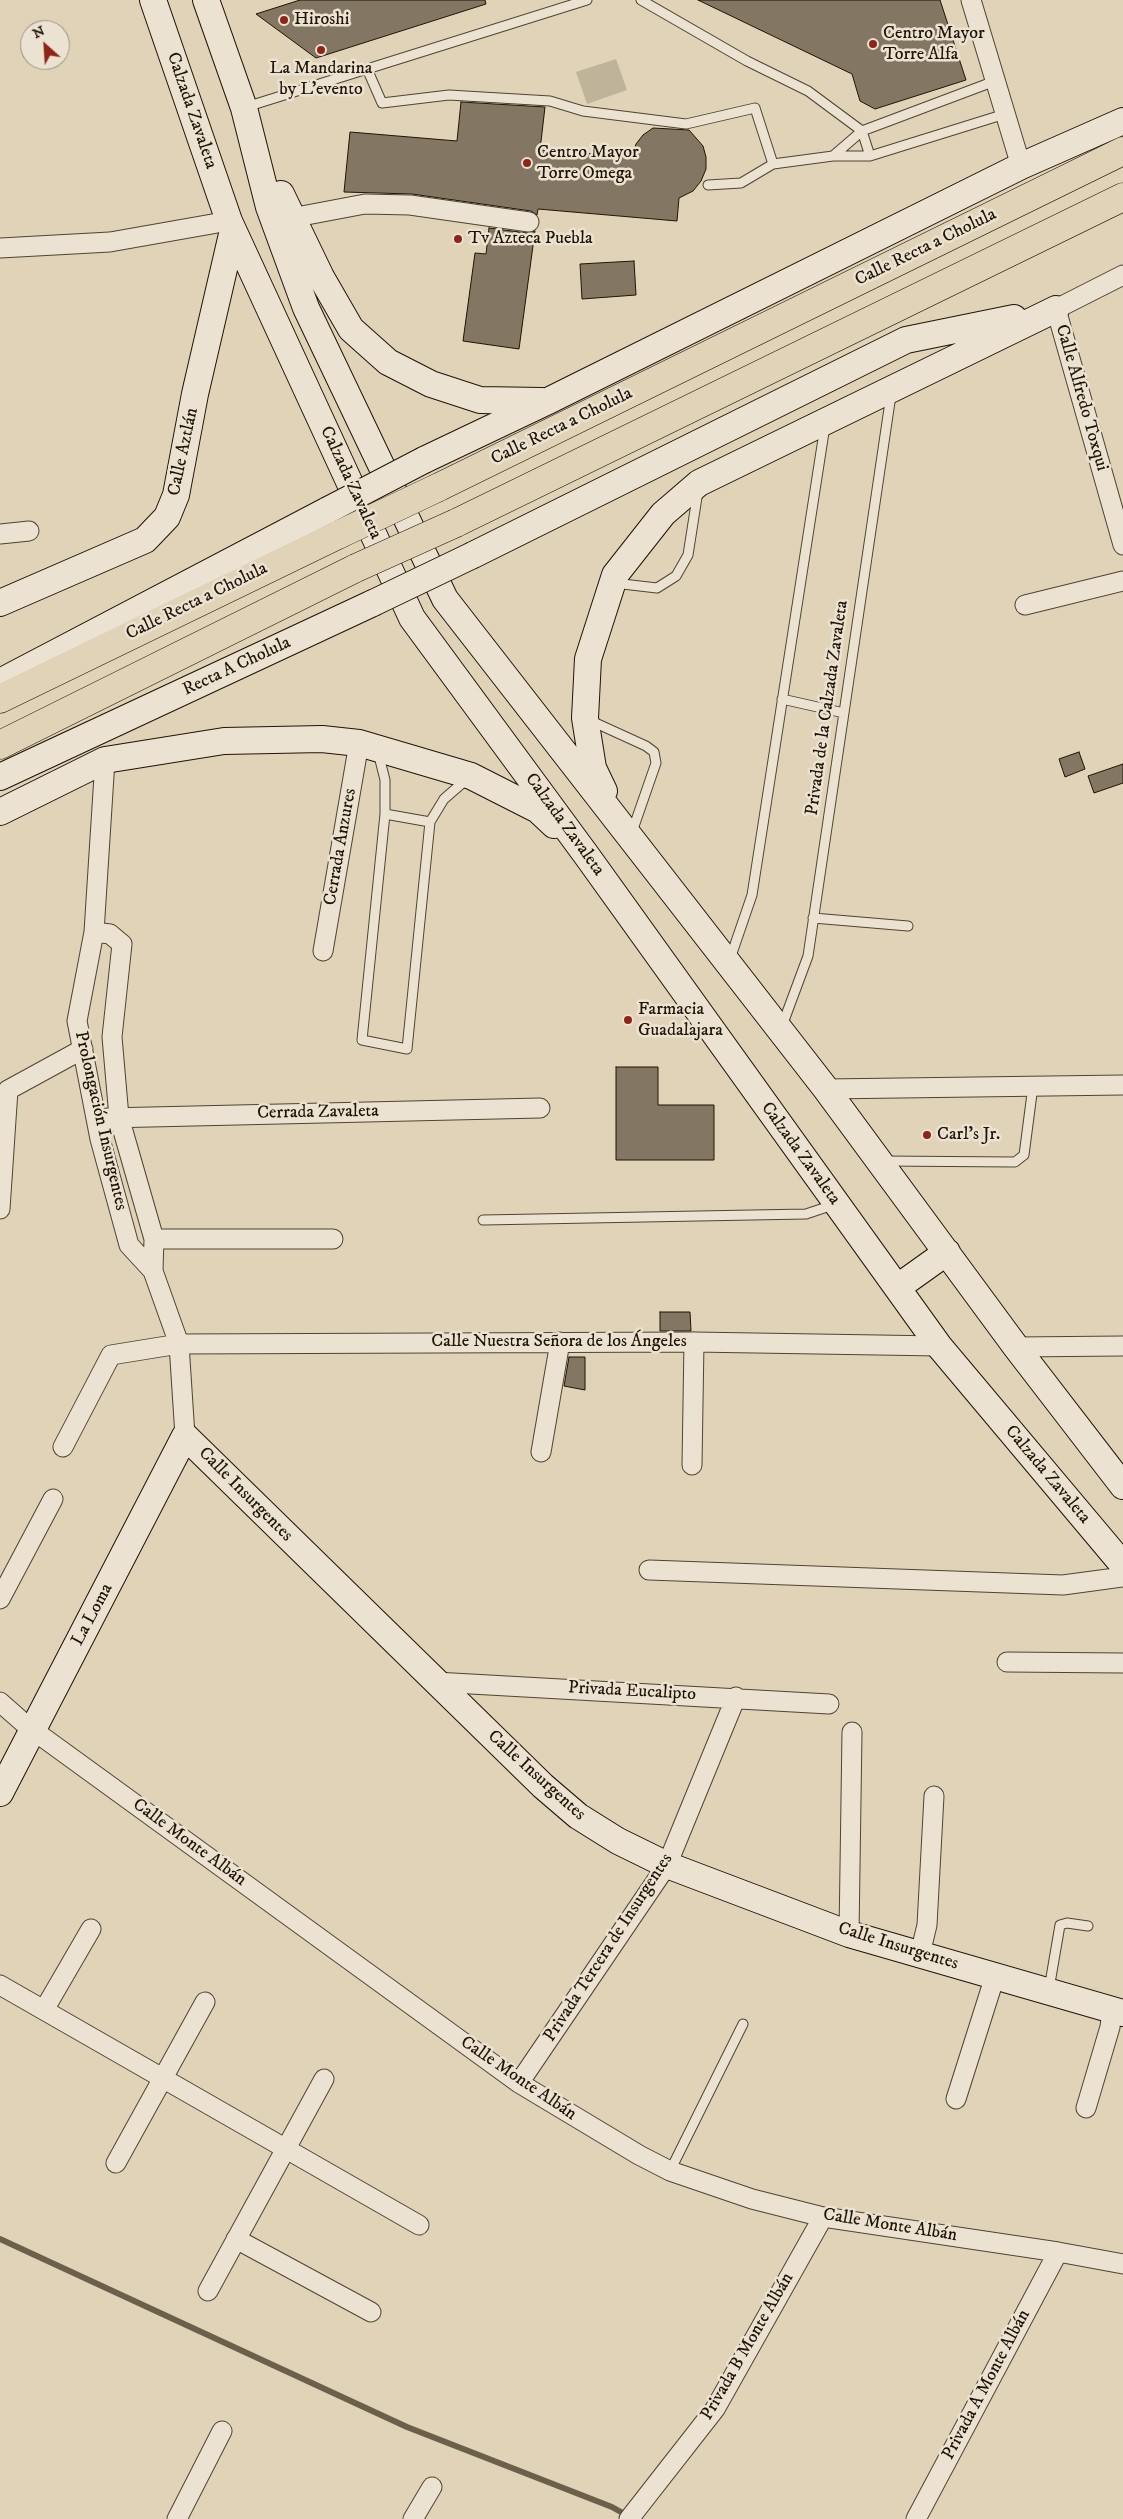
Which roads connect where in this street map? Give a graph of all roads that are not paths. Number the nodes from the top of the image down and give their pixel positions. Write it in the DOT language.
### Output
graph roads {
  1 [pos="153,0"];
  2 [pos="206,0"];
  3 [pos="587,0"];
  4 [pos="641,0"];
  5 [pos="971,0"];
  6 [pos="368,71"];
  7 [pos="995,81"];
  8 [pos="245,111"];
  9 [pos="1005,114"];
  10 [pos="1123,121"];
  11 [pos="862,131"];
  12 [pos="1123,151"];
  13 [pos="833,156"];
  14 [pos="870,156"];
  15 [pos="773,164"];
  16 [pos="1021,166"];
  17 [pos="708,185"];
  18 [pos="1123,197"];
  19 [pos="292,218"];
  20 [pos="530,222"];
  21 [pos="231,225"];
  22 [pos="0,248"];
  23 [pos="1123,275"];
  24 [pos="1056,309"];
  25 [pos="892,387"];
  26 [pos="548,401"];
  27 [pos="826,421"];
  28 [pos="699,484"];
  29 [pos="29,531"];
  30 [pos="0,534"];
  31 [pos="1123,544"];
  32 [pos="1123,581"];
  33 [pos="612,582"];
  34 [pos="0,603"];
  35 [pos="1024,604"];
  36 [pos="0,682"];
  37 [pos="0,699"];
  38 [pos="782,699"];
  39 [pos="844,714"];
  40 [pos="585,718"];
  41 [pos="0,745"];
  42 [pos="368,745"];
  43 [pos="106,760"];
  44 [pos="471,776"];
  45 [pos="0,777"];
  46 [pos="0,812"];
  47 [pos="385,814"];
  48 [pos="430,822"];
  49 [pos="624,829"];
  50 [pos="587,856"];
  51 [pos="813,918"];
  52 [pos="908,926"];
  53 [pos="94,932"];
  54 [pos="324,951"];
  55 [pos="729,964"];
  56 [pos="780,1030"];
  57 [pos="83,1049"];
  58 [pos="1123,1084"];
  59 [pos="1033,1086"];
  60 [pos="826,1089"];
  61 [pos="540,1108"];
  62 [pos="119,1117"];
  63 [pos="96,1119"];
  64 [pos="878,1160"];
  65 [pos="836,1204"];
  66 [pos="0,1209"];
  67 [pos="483,1220"];
  68 [pos="154,1239"];
  69 [pos="332,1239"];
  70 [pos="947,1252"];
  71 [pos="153,1271"];
  72 [pos="898,1287"];
  73 [pos="560,1342"];
  74 [pos="694,1342"];
  75 [pos="179,1344"];
  76 [pos="939,1346"];
  77 [pos="1123,1346"];
  78 [pos="1016,1347"];
  79 [pos="185,1436"];
  80 [pos="63,1447"];
  81 [pos="541,1452"];
  82 [pos="692,1466"];
  83 [pos="1123,1486"];
  84 [pos="53,1499"];
  85 [pos="1123,1565"];
  86 [pos="649,1570"];
  87 [pos="1123,1578"];
  88 [pos="0,1599"];
  89 [pos="1007,1662"];
  90 [pos="1123,1663"];
  91 [pos="435,1682"];
  92 [pos="736,1697"];
  93 [pos="0,1702"];
  94 [pos="829,1704"];
  95 [pos="33,1730"];
  96 [pos="852,1732"];
  97 [pos="0,1793"];
  98 [pos="934,1796"];
  99 [pos="667,1865"];
  100 [pos="1088,1926"];
  101 [pos="91,1929"];
  102 [pos="850,1934"];
  103 [pos="920,1954"];
  104 [pos="995,1976"];
  105 [pos="0,1985"];
  106 [pos="1048,1992"];
  107 [pos="205,2002"];
  108 [pos="44,2010"];
  109 [pos="1118,2012"];
  110 [pos="743,2024"];
  111 [pos="163,2078"];
  112 [pos="324,2079"];
  113 [pos="519,2083"];
  114 [pos="956,2099"];
  115 [pos="1086,2108"];
  116 [pos="286,2149"];
  117 [pos="116,2163"];
  118 [pos="670,2171"];
  119 [pos="823,2217"];
  120 [pos="419,2225"];
  121 [pos="236,2239"];
  122 [pos="1058,2252"];
  123 [pos="1123,2264"];
  124 [pos="208,2291"];
  125 [pos="372,2312"];
  126 [pos="222,2431"];
  127 [pos="432,2487"];
  128 [pos="177,2519"];
  129 [pos="413,2519"];
  130 [pos="629,2519"];
  131 [pos="916,2519"];
  1 -- 21 [label="main road, Calzada Zavaleta"];
  2 -- 8 [label="main road, Calzada Zavaleta"];
  3 -- 6 [label="lane"];
  4 -- 11 [label="lane"];
  5 -- 7 [label="street"];
  6 -- 8 [label="lane"];
  6 -- 15 [label="lane"];
  7 -- 9 [label="street"];
  7 -- 11 [label="lane"];
  8 -- 19 [label="main road"];
  8 -- 49 [label="main road, Calzada Zavaleta"];
  9 -- 14 [label="lane"];
  9 -- 16 [label="street"];
  10 -- 16 [label="main road"];
  11 -- 13 [label="lane"];
  11 -- 14 [label="lane"];
  12 -- 37 [label="main road, Calle Recta a Cholula, bridge"];
  13 -- 14 [label="lane"];
  13 -- 15 [label="lane"];
  15 -- 17 [label="lane"];
  16 -- 26 [label="main road"];
  18 -- 41 [label="main road, bridge"];
  19 -- 20 [label="street"];
  19 -- 26 [label="main road"];
  21 -- 22 [label="street"];
  21 -- 34 [label="main road, Calle Aztlán"];
  21 -- 50 [label="main road, Calzada Zavaleta"];
  23 -- 24 [label="street"];
  24 -- 25 [label="main road"];
  24 -- 31 [label="street, Calle Alfredo Toxqui"];
  24 -- 45 [label="main road, Recta A Cholula, bridge"];
  25 -- 27 [label="main road"];
  25 -- 39 [label="lane, Privada de la Calzada Zavaleta"];
  26 -- 36 [label="main road, bridge"];
  27 -- 28 [label="main road"];
  27 -- 38 [label="lane"];
  28 -- 33 [label="main road"];
  28 -- 33 [label="lane"];
  29 -- 30 [label="street"];
  32 -- 35 [label="street"];
  33 -- 40 [label="main road"];
  38 -- 39 [label="lane"];
  38 -- 55 [label="lane"];
  39 -- 51 [label="lane, Privada de la Calzada Zavaleta"];
  40 -- 49 [label="main road"];
  40 -- 49 [label="lane"];
  42 -- 43 [label="main road"];
  42 -- 44 [label="main road"];
  42 -- 47 [label="lane"];
  42 -- 54 [label="street, Cerrada Anzures"];
  43 -- 46 [label="main road"];
  43 -- 53 [label="street, Prolongación Insurgentes"];
  44 -- 48 [label="lane"];
  44 -- 50 [label="main road"];
  47 -- 48 [label="lane"];
  47 -- 48 [label="lane"];
  49 -- 55 [label="main road, Calzada Zavaleta"];
  50 -- 65 [label="main road, Calzada Zavaleta"];
  51 -- 52 [label="lane"];
  51 -- 56 [label="lane, Privada de la Calzada Zavaleta"];
  53 -- 57 [label="street, Prolongación Insurgentes"];
  53 -- 62 [label="street, Prolongación Insurgentes"];
  55 -- 56 [label="main road, Calzada Zavaleta"];
  56 -- 60 [label="main road, Calzada Zavaleta"];
  57 -- 63 [label="street, Prolongación Insurgentes"];
  57 -- 66 [label="street"];
  58 -- 59 [label="street"];
  59 -- 60 [label="street"];
  59 -- 64 [label="lane"];
  60 -- 64 [label="main road, Calzada Zavaleta"];
  61 -- 62 [label="street, Cerrada Zavaleta"];
  62 -- 63 [label="street, Cerrada Zavaleta"];
  62 -- 68 [label="street, Prolongación Insurgentes"];
  63 -- 71 [label="street, Prolongación Insurgentes"];
  64 -- 70 [label="main road, Calzada Zavaleta"];
  65 -- 67 [label="lane"];
  65 -- 72 [label="main road, Calzada Zavaleta"];
  68 -- 69 [label="street"];
  68 -- 71 [label="street, Prolongación Insurgentes"];
  70 -- 72 [label="main road"];
  70 -- 78 [label="main road, Calzada Zavaleta"];
  71 -- 75 [label="street, Prolongación Insurgentes"];
  72 -- 76 [label="main road, Calzada Zavaleta"];
  73 -- 74 [label="street, Calle Nuestra Señora de los Ángeles"];
  73 -- 75 [label="street, Calle Nuestra Señora de los Ángeles"];
  73 -- 81 [label="street"];
  74 -- 76 [label="street, Calle Nuestra Señora de los Ángeles"];
  74 -- 82 [label="street"];
  75 -- 79 [label="street, Prolongación Insurgentes"];
  75 -- 80 [label="street, Calle Nuestra Señora de los Ángeles"];
  76 -- 85 [label="main road, Calzada Zavaleta"];
  77 -- 78 [label="street"];
  78 -- 83 [label="main road, Calzada Zavaleta"];
  79 -- 91 [label="main road, Calle Insurgentes"];
  79 -- 95 [label="main road, La Loma"];
  84 -- 88 [label="street"];
  86 -- 87 [label="street"];
  89 -- 90 [label="street"];
  91 -- 92 [label="street, Privada Eucalipto"];
  91 -- 99 [label="main road, Calle Insurgentes"];
  92 -- 94 [label="street, Privada Eucalipto"];
  92 -- 99 [label="street, Privada Tercera de Insurgentes"];
  93 -- 95 [label="street, Calle Monte Albán"];
  95 -- 97 [label="main road, La Loma"];
  95 -- 113 [label="street, Calle Monte Albán"];
  96 -- 102 [label="street"];
  98 -- 103 [label="street"];
  99 -- 102 [label="main road, Calle Insurgentes"];
  99 -- 113 [label="street, Privada Tercera de Insurgentes"];
  100 -- 106 [label="lane"];
  101 -- 108 [label="street"];
  102 -- 103 [label="main road, Calle Insurgentes"];
  103 -- 104 [label="main road, Calle Insurgentes"];
  104 -- 106 [label="main road, Calle Insurgentes"];
  104 -- 114 [label="street"];
  105 -- 108 [label="street"];
  106 -- 109 [label="main road, Calle Insurgentes"];
  107 -- 111 [label="street"];
  108 -- 111 [label="street"];
  109 -- 115 [label="street"];
  110 -- 118 [label="lane"];
  111 -- 116 [label="street"];
  111 -- 117 [label="street"];
  112 -- 116 [label="street"];
  113 -- 118 [label="street, Calle Monte Albán"];
  116 -- 120 [label="street"];
  116 -- 121 [label="street"];
  118 -- 119 [label="street, Calle Monte Albán"];
  119 -- 122 [label="street, Calle Monte Albán"];
  119 -- 130 [label="street, Privada B Monte Albán"];
  121 -- 124 [label="street"];
  121 -- 125 [label="street"];
  122 -- 123 [label="street, Calle Monte Albán"];
  122 -- 131 [label="street, Privada A Monte Albán"];
  126 -- 128 [label="street"];
  127 -- 129 [label="street"];
}
